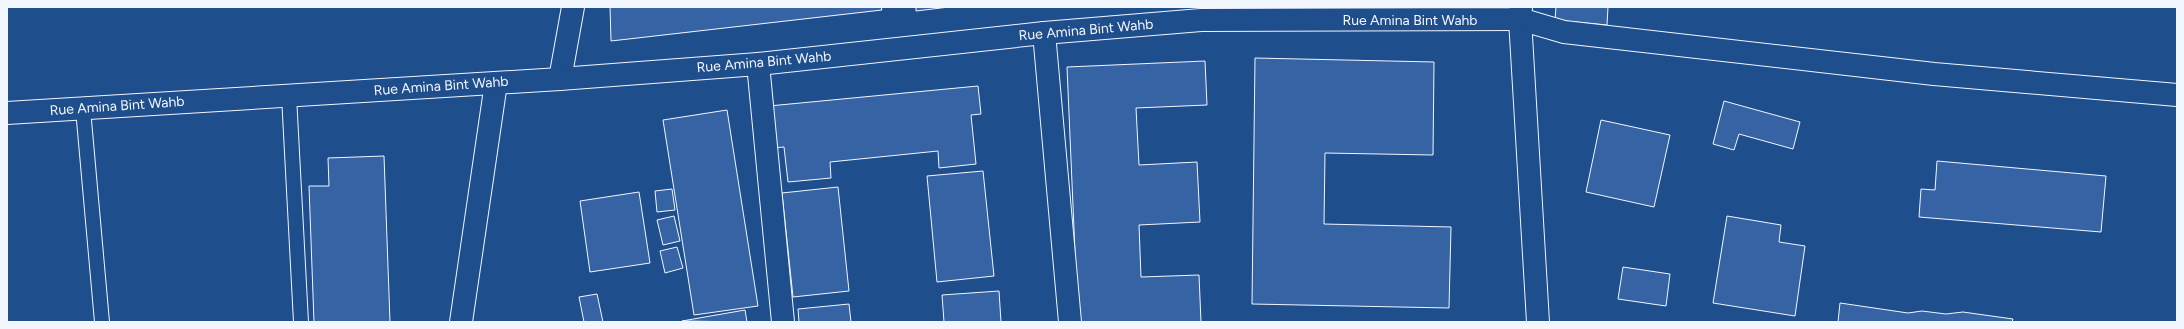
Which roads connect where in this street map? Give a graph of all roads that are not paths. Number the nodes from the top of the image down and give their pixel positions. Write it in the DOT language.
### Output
graph roads {
  1 [pos="573,7"];
  2 [pos="1521,13"];
  3 [pos="1200,14"];
  4 [pos="1044,33"];
  5 [pos="758,64"];
  6 [pos="560,79"];
  7 [pos="496,83"];
  8 [pos="2177,94"];
  9 [pos="289,96"];
  10 [pos="83,109"];
  11 [pos="7,113"];
  12 [pos="102,322"];
  13 [pos="301,322"];
  14 [pos="461,322"];
  15 [pos="783,322"];
  16 [pos="1070,322"];
  17 [pos="1538,322"];
  1 -- 6 [label="street"];
  2 -- 3 [label="street, Rue Amina Bint Wahb"];
  2 -- 8 [label="street, Rue Amina Bint Wahb"];
  2 -- 17 [label="street"];
  3 -- 4 [label="street, Rue Amina Bint Wahb"];
  4 -- 5 [label="street, Rue Amina Bint Wahb"];
  4 -- 16 [label="street"];
  5 -- 6 [label="street, Rue Amina Bint Wahb"];
  5 -- 15 [label="street"];
  6 -- 7 [label="street, Rue Amina Bint Wahb"];
  7 -- 9 [label="street, Rue Amina Bint Wahb"];
  7 -- 14 [label="street"];
  9 -- 10 [label="street, Rue Amina Bint Wahb"];
  9 -- 13 [label="lane"];
  10 -- 11 [label="street, Rue Amina Bint Wahb"];
  10 -- 12 [label="lane"];
}
